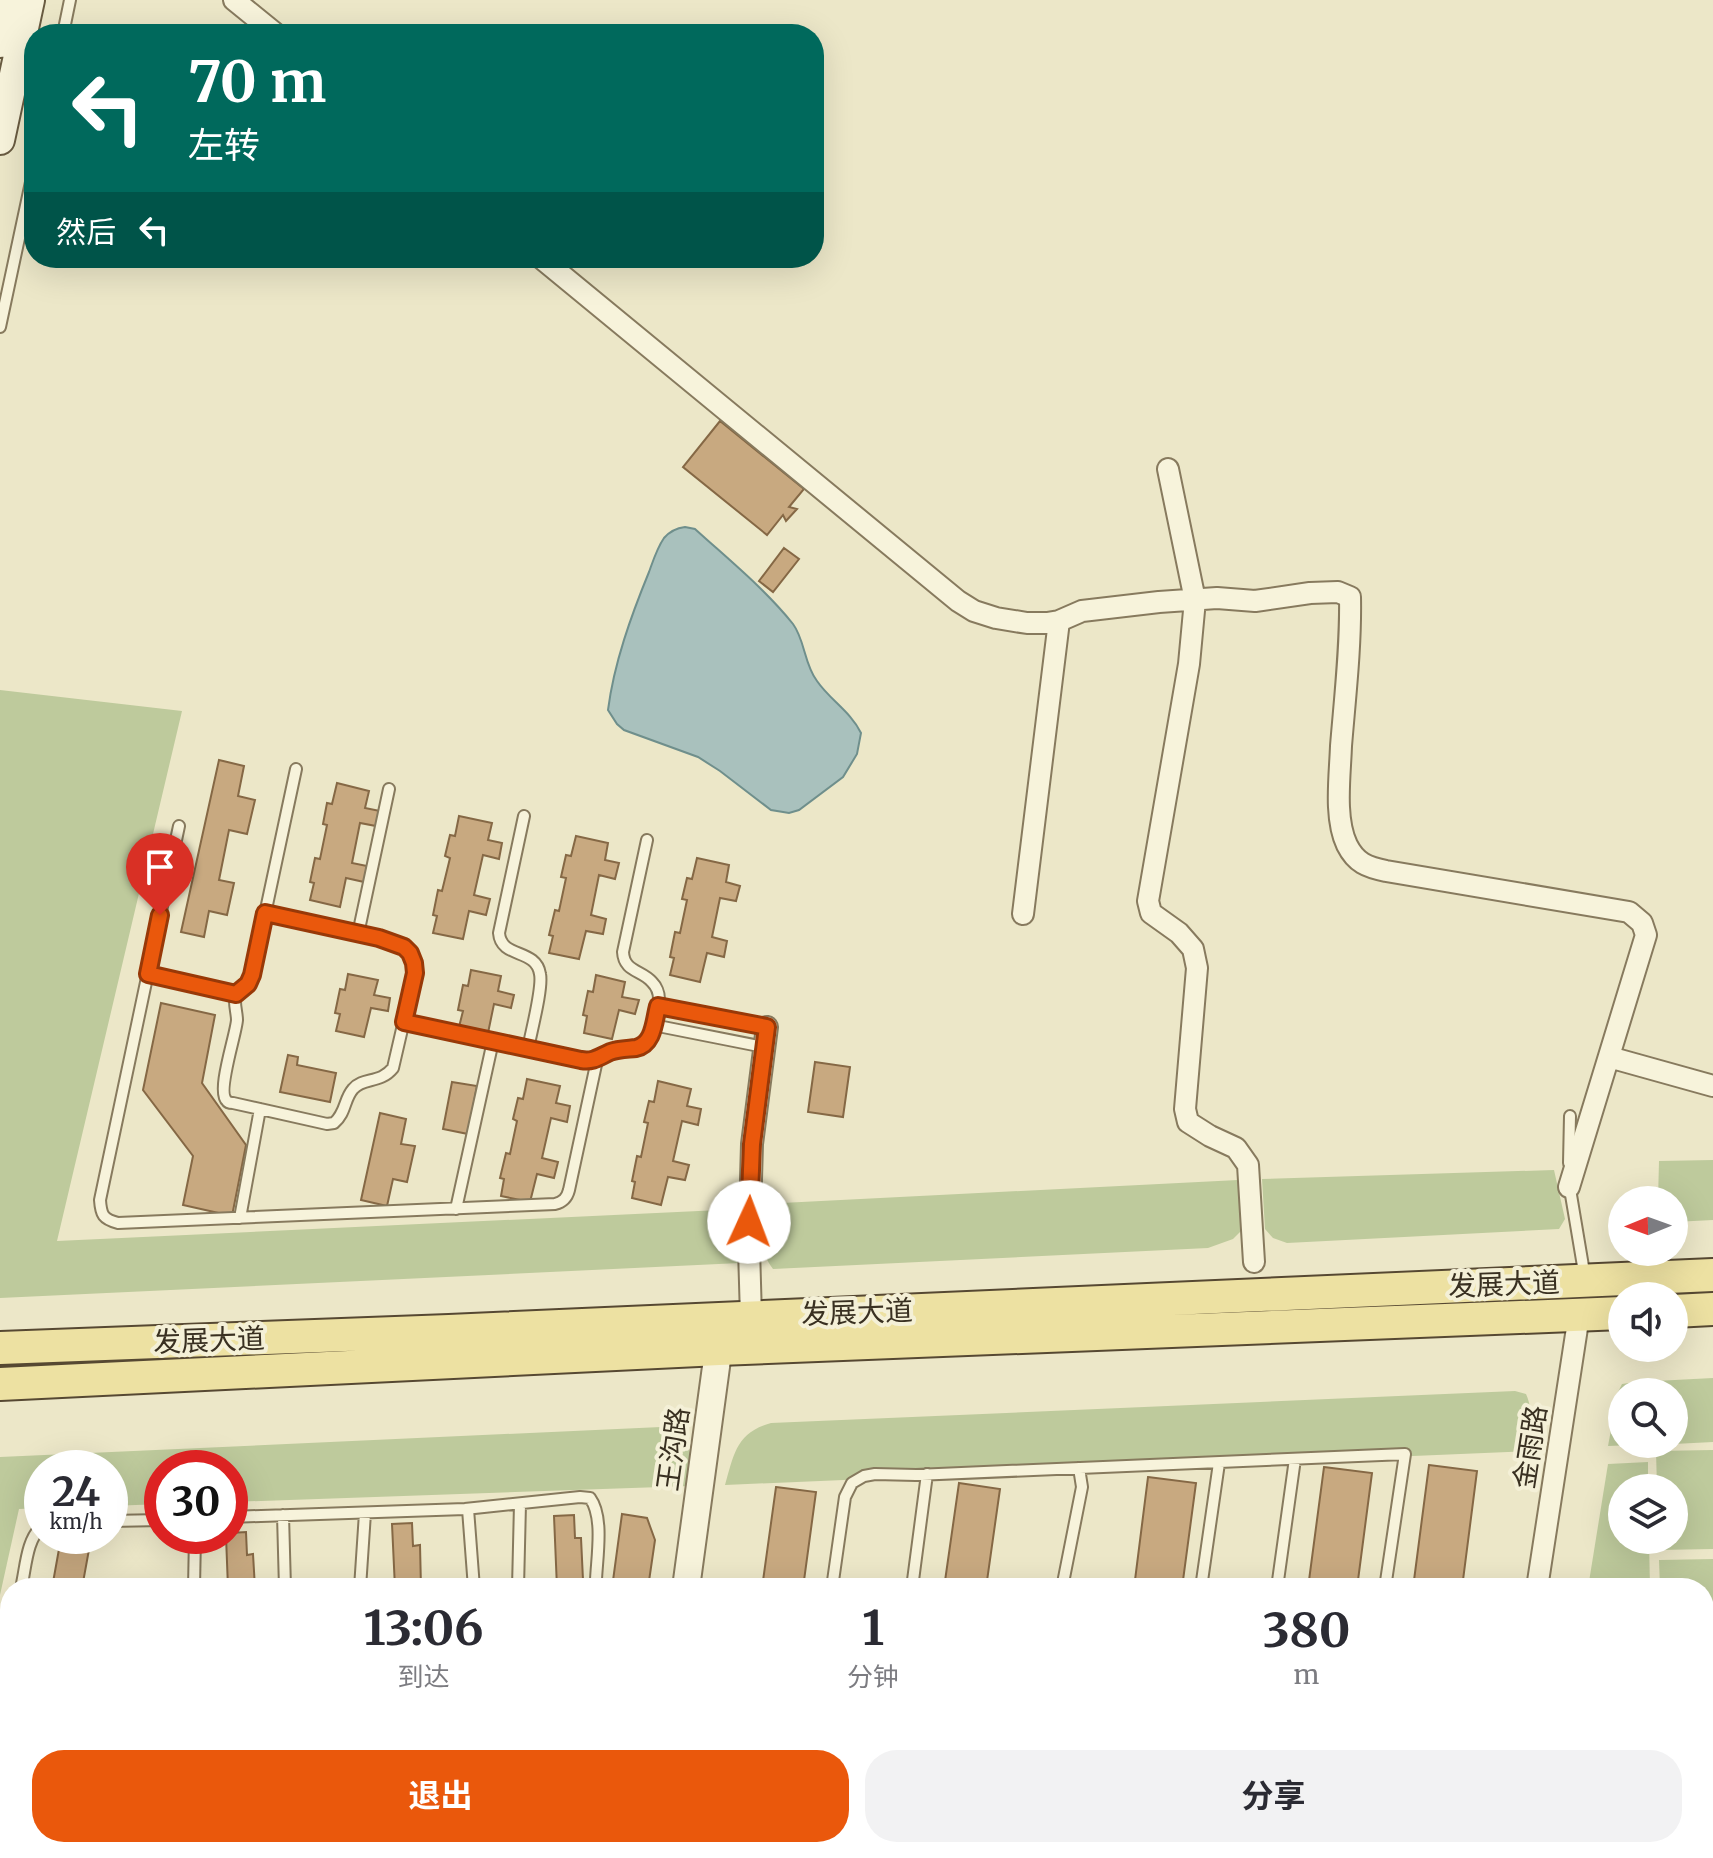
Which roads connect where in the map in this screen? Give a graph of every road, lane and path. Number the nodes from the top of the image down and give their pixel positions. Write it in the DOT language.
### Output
graph roads {
  1 [pos="9,0"];
  2 [pos="30,0"];
  3 [pos="70,0"];
  4 [pos="234,0"];
  5 [pos="25,24"];
  6 [pos="65,24"];
  7 [pos="264,24"];
  8 [pos="24,28"];
  9 [pos="0,43"];
  10 [pos="0,140"];
  11 [pos="24,215"];
  12 [pos="553,268"];
  13 [pos="0,327"];
  14 [pos="1168,469"];
  15 [pos="1195,600"];
  16 [pos="1059,621"];
  17 [pos="296,769"];
  18 [pos="389,789"];
  19 [pos="524,816"];
  20 [pos="179,826"];
  21 [pos="647,840"];
  22 [pos="265,913"];
  23 [pos="1023,914"];
  24 [pos="358,934"];
  25 [pos="148,974"];
  26 [pos="236,994"];
  27 [pos="658,1006"];
  28 [pos="404,1022"];
  29 [pos="653,1025"];
  30 [pos="765,1037"];
  31 [pos="493,1041"];
  32 [pos="528,1049"];
  33 [pos="1609,1057"];
  34 [pos="597,1060"];
  35 [pos="1713,1086"];
  36 [pos="260,1109"];
  37 [pos="1570,1116"];
  38 [pos="1569,1187"];
  39 [pos="456,1209"];
  40 [pos="240,1218"];
  41 [pos="1254,1262"];
  42 [pos="1713,1275"];
  43 [pos="1582,1298"];
  44 [pos="1608,1308"];
  45 [pos="1713,1309"];
  46 [pos="1688,1310"];
  47 [pos="731,1328"];
  48 [pos="0,1348"];
  49 [pos="0,1384"];
  50 [pos="1295,1459"];
  51 [pos="1219,1463"];
  52 [pos="1079,1468"];
  53 [pos="927,1474"];
  54 [pos="520,1504"];
  55 [pos="468,1509"];
  56 [pos="365,1513"];
  57 [pos="283,1515"];
  58 [pos="248,1516"];
  59 [pos="29,1554"];
  60 [pos="195,1554"];
  61 [pos="23,1578"];
  62 [pos="194,1578"];
  63 [pos="285,1578"];
  64 [pos="361,1578"];
  65 [pos="473,1578"];
  66 [pos="518,1578"];
  67 [pos="596,1578"];
  68 [pos="688,1578"];
  69 [pos="833,1578"];
  70 [pos="913,1578"];
  71 [pos="1064,1578"];
  72 [pos="1202,1578"];
  73 [pos="1278,1578"];
  74 [pos="1386,1578"];
  75 [pos="1539,1578"];
  1 -- 9 [label="main road"];
  2 -- 5 [label="main road"];
  3 -- 6 [label="lane"];
  4 -- 7 [label="street"];
  8 -- 10 [label="main road"];
  11 -- 13 [label="lane"];
  12 -- 16 [label="street"];
  14 -- 15 [label="street"];
  15 -- 16 [label="street"];
  15 -- 33 [label="street"];
  15 -- 41 [label="street"];
  16 -- 23 [label="street"];
  17 -- 22 [label="lane"];
  18 -- 24 [label="lane"];
  19 -- 32 [label="lane"];
  20 -- 25 [label="lane"];
  21 -- 27 [label="lane"];
  22 -- 24 [label="lane"];
  22 -- 26 [label="lane"];
  24 -- 28 [label="lane"];
  25 -- 26 [label="lane"];
  25 -- 40 [label="lane"];
  26 -- 36 [label="lane"];
  27 -- 29 [label="lane"];
  27 -- 30 [label="lane"];
  28 -- 31 [label="lane"];
  28 -- 36 [label="lane"];
  29 -- 30 [label="lane"];
  29 -- 34 [label="lane"];
  30 -- 47 [label="street"];
  31 -- 32 [label="lane"];
  31 -- 39 [label="lane"];
  32 -- 34 [label="lane"];
  33 -- 35 [label="street"];
  33 -- 38 [label="street"];
  34 -- 39 [label="lane"];
  36 -- 40 [label="lane"];
  37 -- 38 [label="lane"];
  38 -- 43 [label="lane"];
  39 -- 40 [label="lane"];
  42 -- 43 [label="main road, 发展大道"];
  43 -- 44 [label="main road, 发展大道"];
  43 -- 47 [label="main road, 发展大道"];
  43 -- 47 [label="main road, 发展大道"];
  43 -- 75 [label="street, 金雨路"];
  45 -- 46 [label="main road"];
  47 -- 48 [label="main road, 发展大道"];
  47 -- 49 [label="main road, 发展大道"];
  47 -- 68 [label="street, 王沟路"];
  50 -- 51 [label="lane"];
  50 -- 73 [label="lane"];
  50 -- 74 [label="lane"];
  51 -- 52 [label="lane"];
  51 -- 72 [label="lane"];
  52 -- 53 [label="lane"];
  52 -- 71 [label="lane"];
  53 -- 69 [label="lane"];
  53 -- 70 [label="lane"];
  54 -- 55 [label="lane"];
  54 -- 66 [label="lane"];
  54 -- 67 [label="lane"];
  55 -- 56 [label="lane"];
  55 -- 65 [label="lane"];
  56 -- 57 [label="lane"];
  56 -- 64 [label="lane"];
  57 -- 58 [label="lane"];
  57 -- 63 [label="lane"];
  59 -- 61 [label="lane"];
  60 -- 62 [label="lane"];
}
